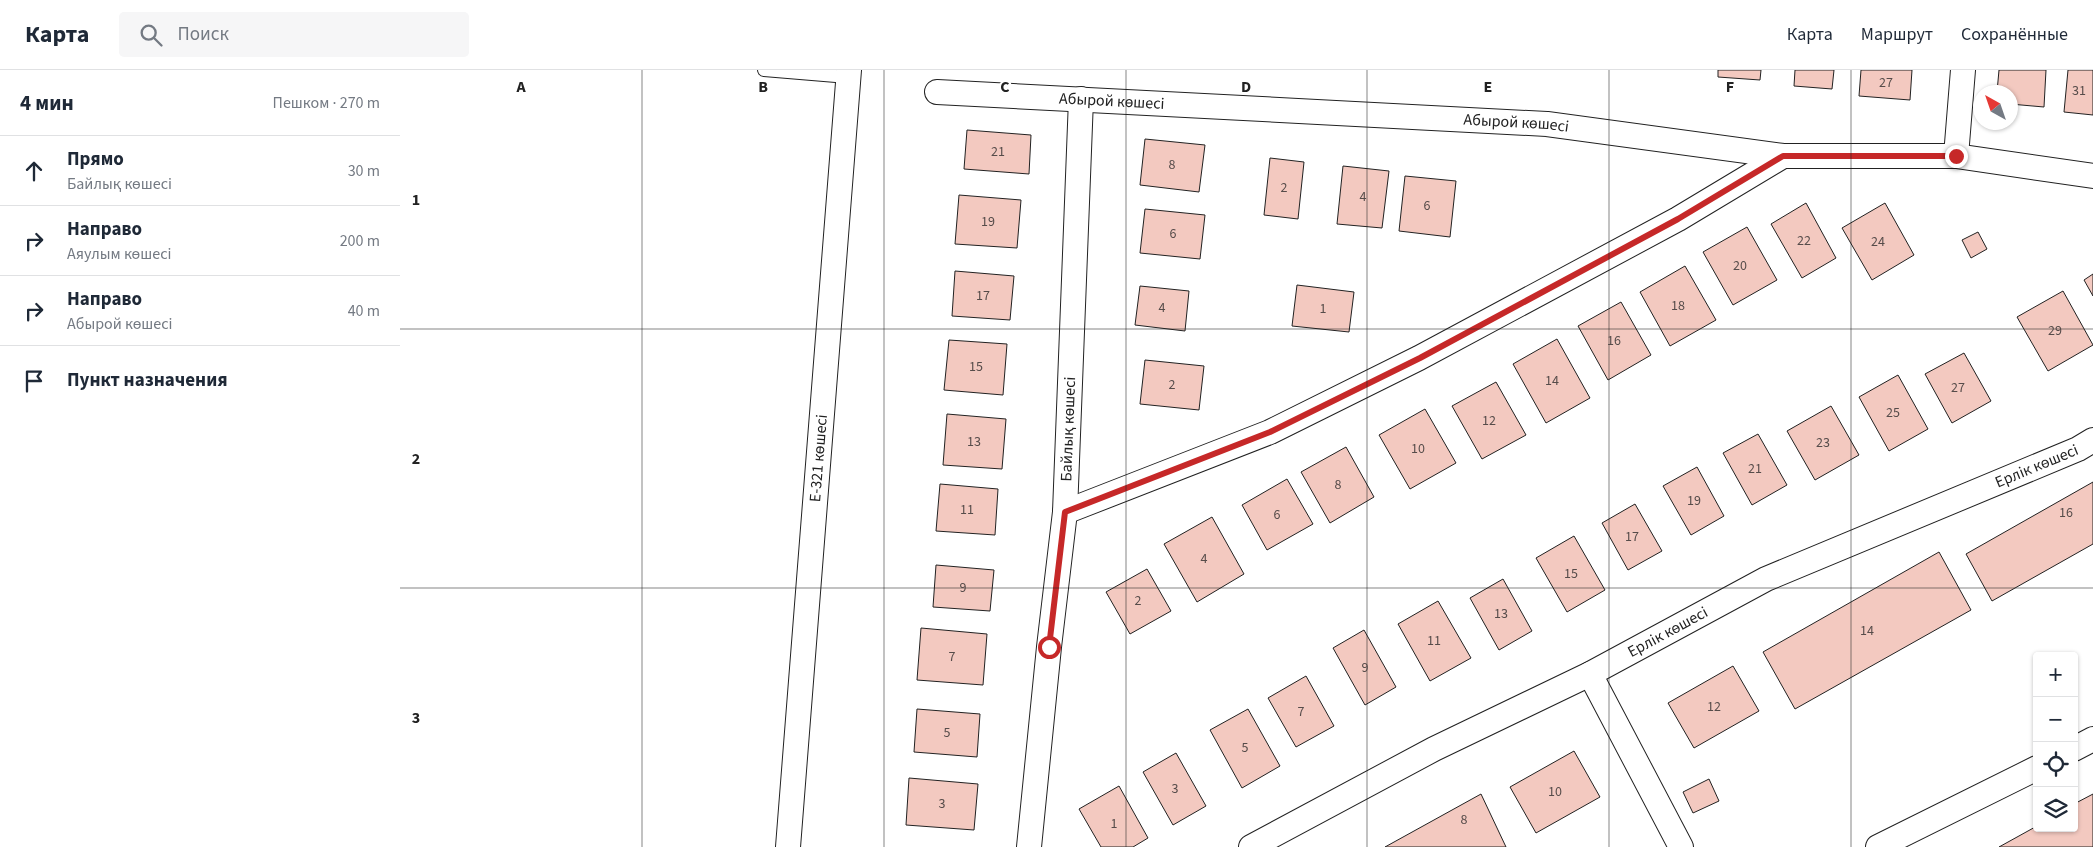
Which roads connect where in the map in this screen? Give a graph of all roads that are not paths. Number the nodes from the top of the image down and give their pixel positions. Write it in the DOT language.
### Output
graph roads {
  1 [pos="764,70"];
  2 [pos="1963,70"];
  3 [pos="848,73"];
  4 [pos="936,92"];
  5 [pos="1081,99"];
  6 [pos="1783,156"];
  7 [pos="1956,156"];
  8 [pos="2093,176"];
  9 [pos="2093,440"];
  10 [pos="1065,512"];
  11 [pos="1590,674"];
  12 [pos="2093,739"];
  13 [pos="2078,747"];
  14 [pos="2033,770"];
  15 [pos="788,847"];
  16 [pos="1029,847"];
  17 [pos="1251,847"];
  18 [pos="1681,847"];
  19 [pos="1878,847"];
  1 -- 3 [label="lane"];
  2 -- 7 [label="street"];
  3 -- 15 [label="street, Е-321 көшесі"];
  4 -- 5 [label="street, Абырой көшесі"];
  5 -- 6 [label="street, Абырой көшесі"];
  5 -- 10 [label="street, Байлық көшесі"];
  6 -- 7 [label="street, Абырой көшесі"];
  6 -- 10 [label="street"];
  7 -- 8 [label="street, Абырой көшесі"];
  9 -- 11 [label="street, Ерлік көшесі"];
  10 -- 16 [label="street, Байлық көшесі"];
  11 -- 17 [label="street, Ерлік көшесі"];
  11 -- 18 [label="street"];
  12 -- 13 [label="street"];
  14 -- 19 [label="street"];
}
